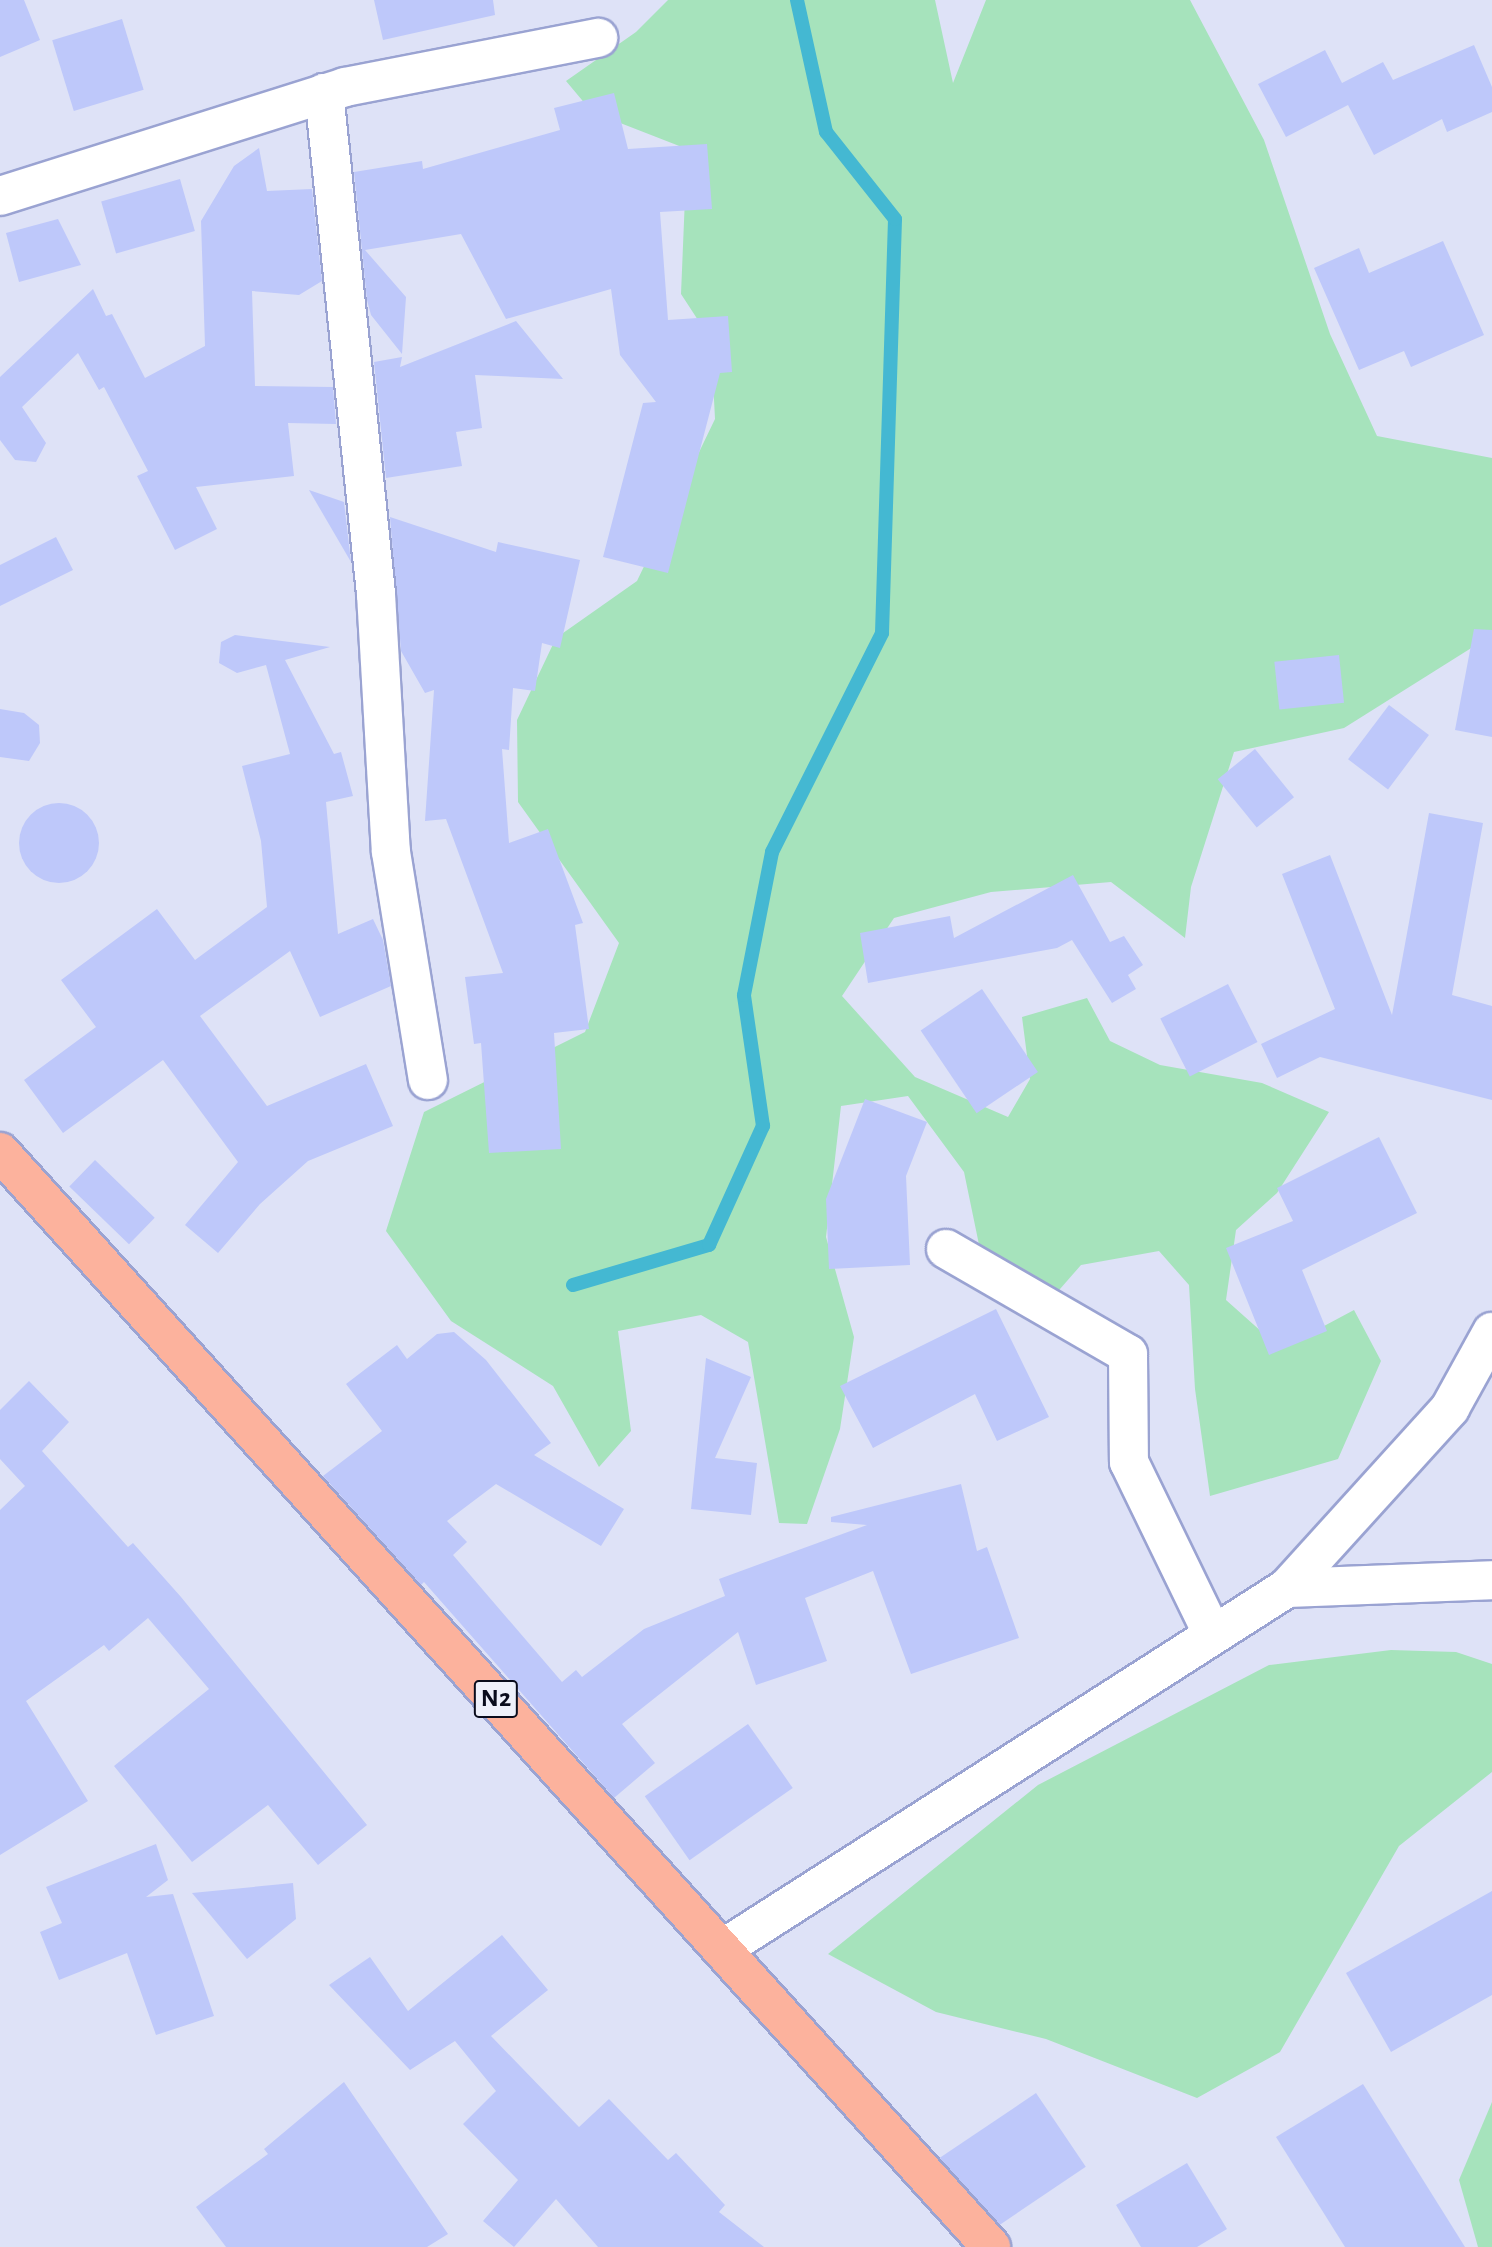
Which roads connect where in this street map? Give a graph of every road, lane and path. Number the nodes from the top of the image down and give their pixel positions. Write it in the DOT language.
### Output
graph roads {
  1 [pos="598,38"];
  2 [pos="324,93"];
  3 [pos="0,196"];
  4 [pos="428,1080"];
  5 [pos="0,1152"];
  6 [pos="946,1249"];
  7 [pos="1492,1332"];
  8 [pos="1492,1580"];
  9 [pos="1287,1588"];
  10 [pos="1213,1634"];
  11 [pos="724,1948"];
  12 [pos="991,2247"];
  1 -- 2 [label="street"];
  2 -- 3 [label="street"];
  2 -- 4 [label="street"];
  5 -- 11 [label="highway, N2"];
  6 -- 10 [label="street"];
  7 -- 9 [label="street"];
  8 -- 9 [label="street"];
  9 -- 10 [label="street"];
  10 -- 11 [label="street"];
  11 -- 12 [label="highway, N2"];
}
